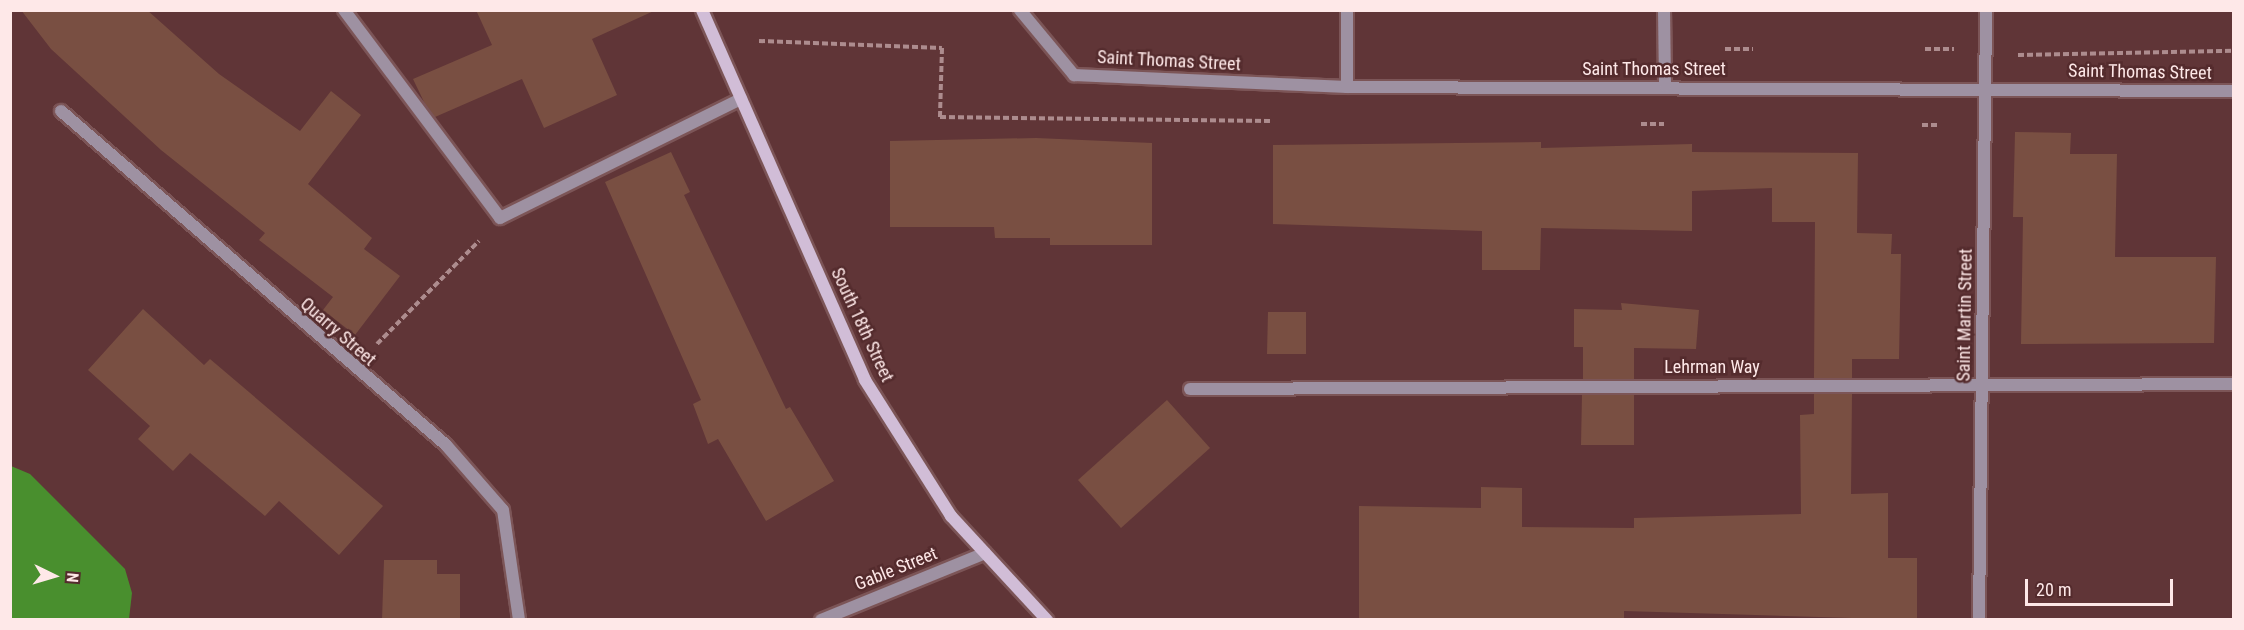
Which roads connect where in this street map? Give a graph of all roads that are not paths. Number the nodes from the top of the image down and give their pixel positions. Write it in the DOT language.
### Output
graph roads {
  1 [pos="344,10"];
  2 [pos="702,10"];
  3 [pos="1020,10"];
  4 [pos="1347,10"];
  5 [pos="1664,10"];
  6 [pos="1986,10"];
  7 [pos="1665,86"];
  8 [pos="1347,87"];
  9 [pos="1985,88"];
  10 [pos="2234,91"];
  11 [pos="741,99"];
  12 [pos="61,111"];
  13 [pos="1982,384"];
  14 [pos="2234,384"];
  15 [pos="1190,389"];
  16 [pos="985,553"];
  17 [pos="519,620"];
  18 [pos="821,620"];
  19 [pos="1047,620"];
  20 [pos="1979,620"];
  1 -- 11 [label="street"];
  2 -- 11 [label="main road, South 18th Street"];
  3 -- 8 [label="street, Saint Thomas Street"];
  4 -- 8 [label="street"];
  5 -- 7 [label="street"];
  6 -- 9 [label="street, Saint Martin Street"];
  7 -- 8 [label="street, Saint Thomas Street"];
  7 -- 9 [label="street, Saint Thomas Street"];
  9 -- 10 [label="street, Saint Thomas Street"];
  9 -- 13 [label="street, Saint Martin Street"];
  11 -- 16 [label="main road, South 18th Street"];
  12 -- 17 [label="street, Quarry Street"];
  13 -- 14 [label="street, Lehrman Way"];
  13 -- 15 [label="street, Lehrman Way"];
  13 -- 20 [label="street, Saint Martin Street"];
  16 -- 18 [label="street, Gable Street"];
  16 -- 19 [label="main road, South 18th Street"];
}
